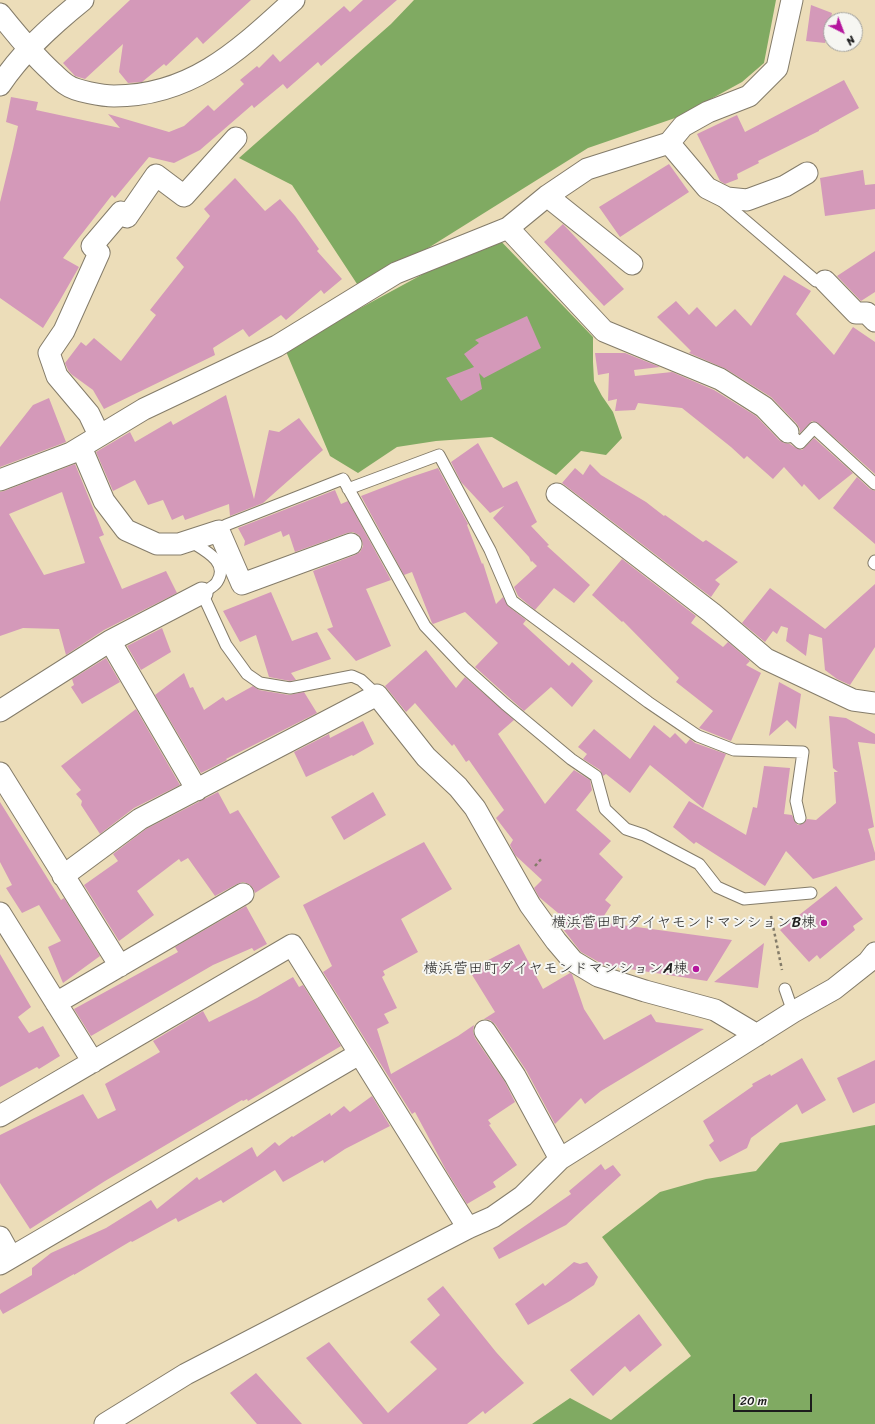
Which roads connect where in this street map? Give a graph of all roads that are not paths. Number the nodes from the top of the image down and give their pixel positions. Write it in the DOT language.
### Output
graph roads {
  1 [pos="83,0"];
  2 [pos="294,0"];
  3 [pos="792,0"];
  4 [pos="0,14"];
  5 [pos="28,49"];
  6 [pos="0,85"];
  7 [pos="236,138"];
  8 [pos="669,142"];
  9 [pos="807,173"];
  10 [pos="708,188"];
  11 [pos="547,196"];
  12 [pos="508,228"];
  13 [pos="632,264"];
  14 [pos="825,281"];
  15 [pos="875,321"];
  16 [pos="788,432"];
  17 [pos="99,435"];
  18 [pos="81,446"];
  19 [pos="0,480"];
  20 [pos="875,484"];
  21 [pos="348,489"];
  22 [pos="557,494"];
  23 [pos="219,531"];
  24 [pos="190,541"];
  25 [pos="351,544"];
  26 [pos="202,593"];
  27 [pos="110,641"];
  28 [pos="377,695"];
  29 [pos="875,703"];
  30 [pos="0,711"];
  31 [pos="0,773"];
  32 [pos="197,790"];
  33 [pos="800,818"];
  34 [pos="63,876"];
  35 [pos="811,893"];
  36 [pos="243,894"];
  37 [pos="0,913"];
  38 [pos="873,960"];
  39 [pos="120,966"];
  40 [pos="785,989"];
  41 [pos="56,1003"];
  42 [pos="793,1012"];
  43 [pos="485,1031"];
  44 [pos="756,1035"];
  45 [pos="359,1054"];
  46 [pos="93,1062"];
  47 [pos="0,1116"];
  48 [pos="560,1159"];
  49 [pos="468,1228"];
  50 [pos="0,1237"];
  51 [pos="6,1261"];
  52 [pos="105,1424"];
  1 -- 5 [label="street"];
  2 -- 5 [label="street"];
  3 -- 8 [label="street"];
  4 -- 5 [label="street"];
  5 -- 6 [label="street"];
  7 -- 17 [label="street"];
  8 -- 10 [label="street"];
  8 -- 11 [label="street"];
  9 -- 10 [label="street"];
  10 -- 14 [label="lane"];
  11 -- 12 [label="street"];
  11 -- 13 [label="street"];
  12 -- 16 [label="street"];
  12 -- 17 [label="street"];
  14 -- 15 [label="street"];
  16 -- 20 [label="lane"];
  17 -- 18 [label="street"];
  18 -- 19 [label="street"];
  18 -- 24 [label="street"];
  21 -- 23 [label="lane"];
  21 -- 33 [label="lane"];
  21 -- 35 [label="lane"];
  22 -- 29 [label="street"];
  23 -- 24 [label="street"];
  23 -- 25 [label="street"];
  24 -- 26 [label="lane"];
  26 -- 27 [label="street"];
  26 -- 28 [label="lane"];
  27 -- 30 [label="street"];
  27 -- 32 [label="street"];
  28 -- 32 [label="street"];
  28 -- 44 [label="street"];
  31 -- 34 [label="street"];
  32 -- 34 [label="street"];
  34 -- 39 [label="street"];
  36 -- 39 [label="street"];
  37 -- 41 [label="street"];
  38 -- 42 [label="street"];
  39 -- 41 [label="street"];
  40 -- 42 [label="lane"];
  41 -- 46 [label="street"];
  42 -- 44 [label="street"];
  43 -- 48 [label="street"];
  44 -- 48 [label="street"];
  45 -- 46 [label="street"];
  45 -- 49 [label="street"];
  45 -- 51 [label="street"];
  46 -- 47 [label="street"];
  48 -- 49 [label="street"];
  49 -- 52 [label="street"];
  50 -- 51 [label="street"];
}
